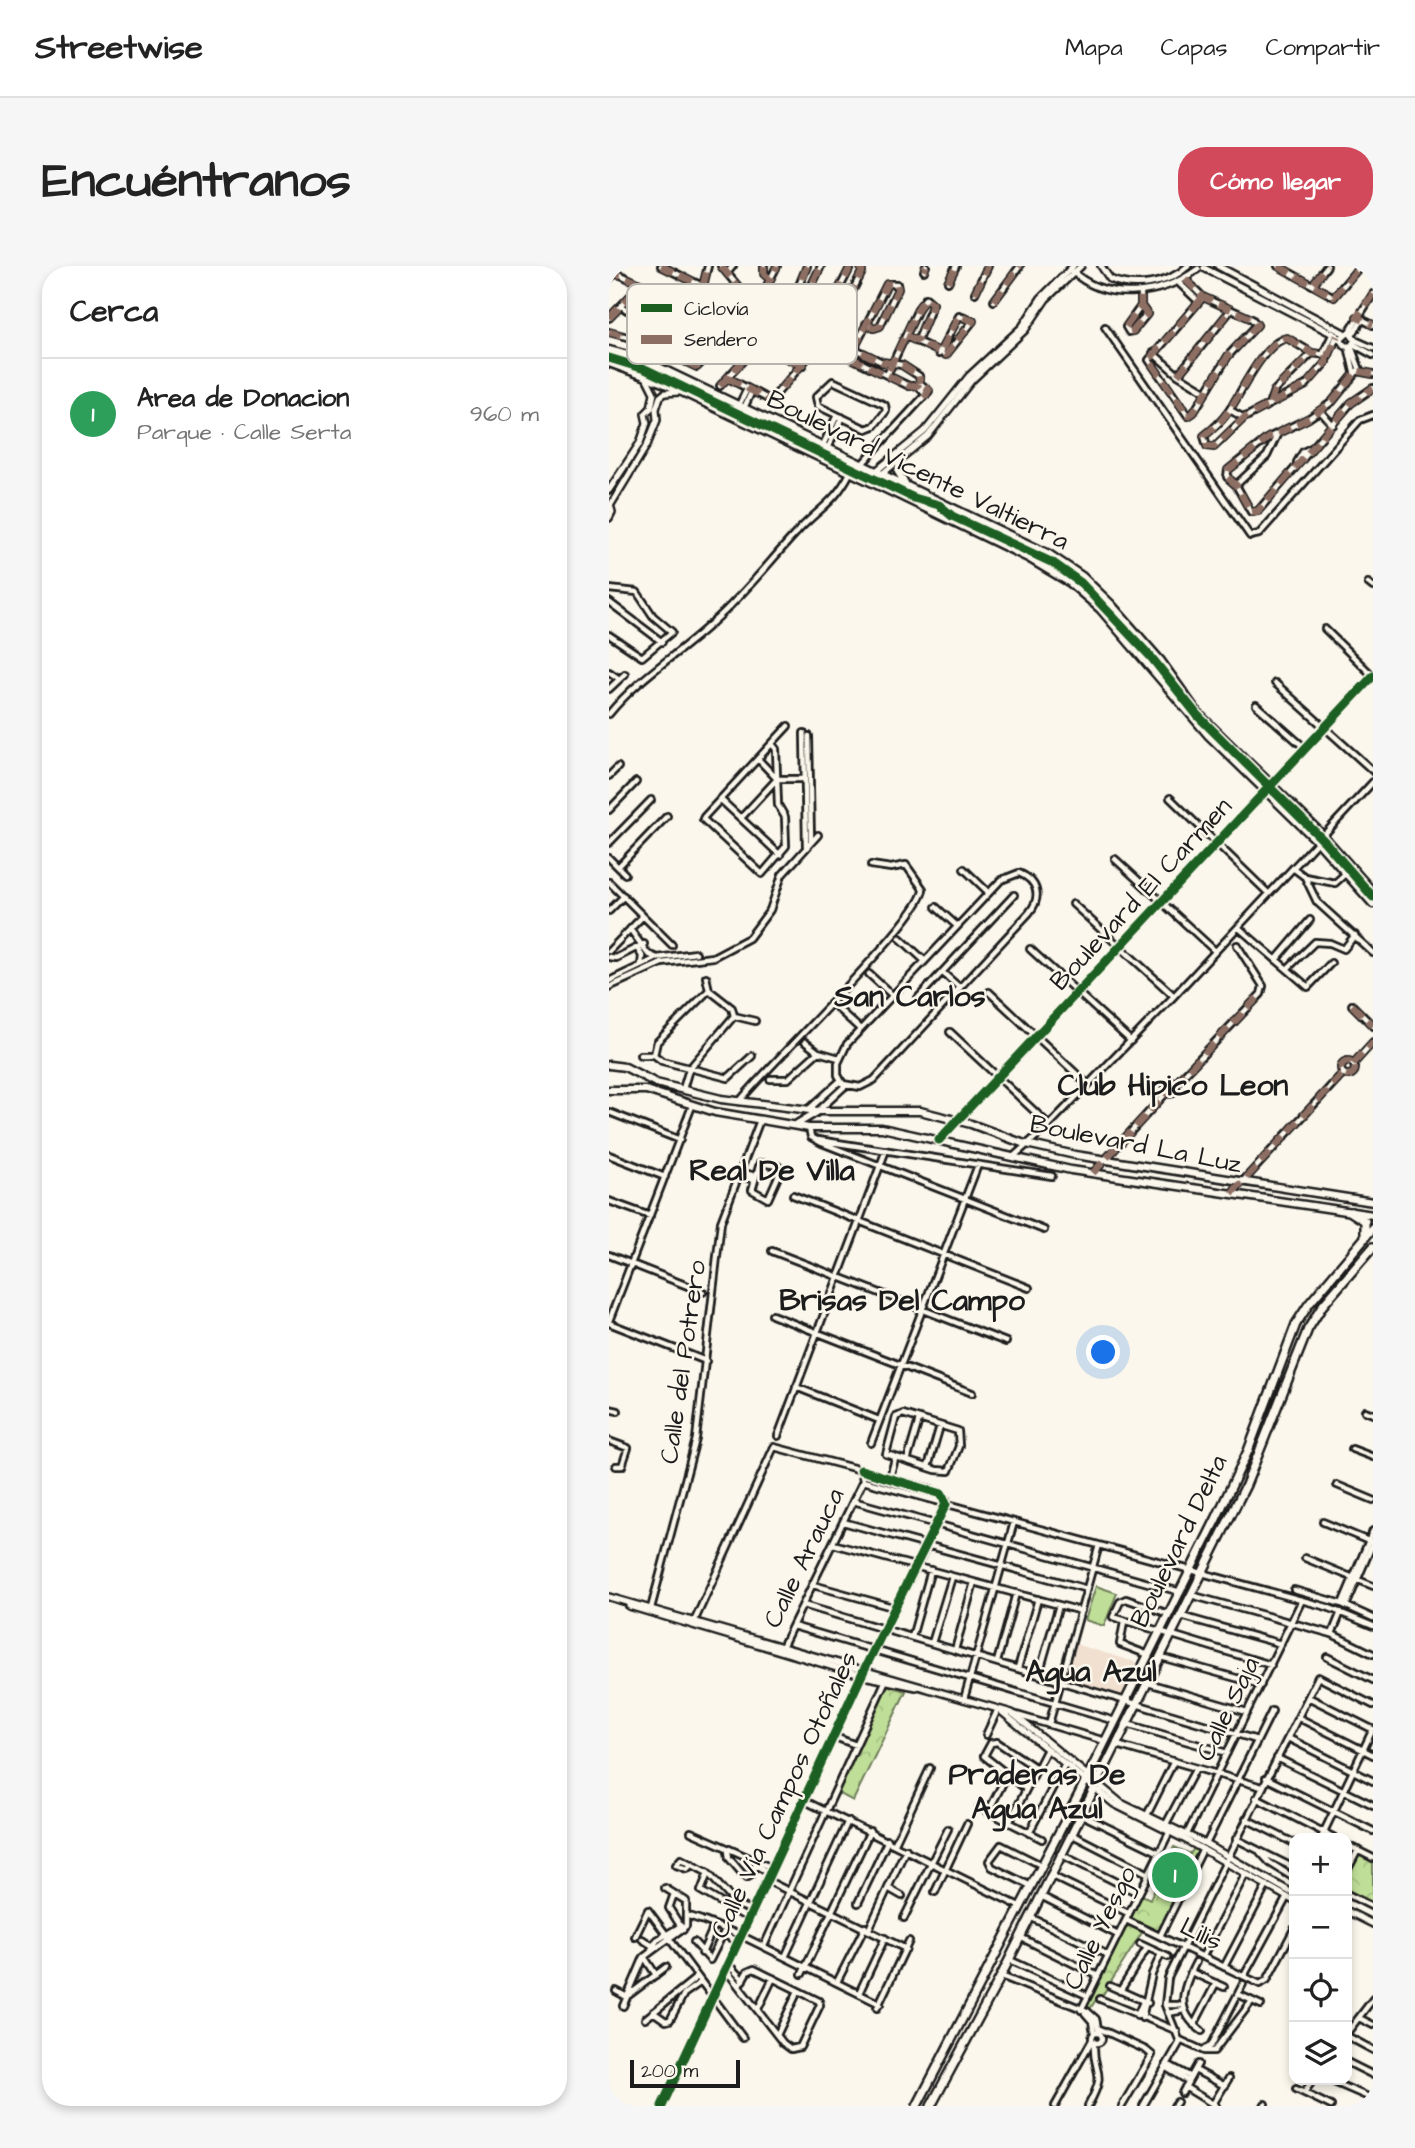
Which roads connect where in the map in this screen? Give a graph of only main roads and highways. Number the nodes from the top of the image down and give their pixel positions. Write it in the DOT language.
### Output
graph roads {
  1 [pos="609,350"];
  2 [pos="627,355"];
  3 [pos="609,363"];
  4 [pos="651,364"];
  5 [pos="900,461"];
  6 [pos="875,476"];
  7 [pos="906,485"];
  8 [pos="963,513"];
  9 [pos="958,524"];
  10 [pos="1373,892"];
  11 [pos="1373,904"];
  12 [pos="609,1065"];
  13 [pos="656,1083"];
  14 [pos="609,1090"];
  15 [pos="653,1092"];
  16 [pos="809,1114"];
  17 [pos="788,1125"];
  18 [pos="809,1128"];
  19 [pos="1373,1202"];
  20 [pos="1350,1212"];
  21 [pos="1373,1215"];
  22 [pos="1373,1228"];
  23 [pos="1365,1238"];
  24 [pos="1373,1247"];
  25 [pos="1272,1389"];
  26 [pos="1282,1394"];
  27 [pos="1264,1409"];
  28 [pos="1275,1415"];
  29 [pos="1048,1851"];
  30 [pos="1056,1862"];
  31 [pos="949,2044"];
  32 [pos="959,2051"];
  33 [pos="940,2061"];
  34 [pos="951,2067"];
  35 [pos="917,2106"];
  36 [pos="931,2106"];
  1 -- 2 [label="main road, Boulevard Vicente Valtierra"];
  3 -- 6 [label="main road, Boulevard Vicente Valtierra"];
  4 -- 6 [label="main road, Boulevard Vicente Valtierra"];
  5 -- 7 [label="main road"];
  6 -- 7 [label="main road, Boulevard Vicente Valtierra"];
  6 -- 9 [label="main road, Boulevard Vicente Valtierra"];
  7 -- 8 [label="main road, Boulevard Vicente Valtierra"];
  8 -- 9 [label="main road"];
  8 -- 10 [label="main road, Boulevard Vicente Valtierra"];
  9 -- 11 [label="main road, Boulevard Vicente Valtierra"];
  12 -- 13 [label="main road"];
  13 -- 15 [label="main road"];
  13 -- 16 [label="main road"];
  14 -- 15 [label="main road, Boulevard La Luz"];
  15 -- 17 [label="main road, Boulevard La Luz"];
  16 -- 17 [label="main road"];
  16 -- 18 [label="main road"];
  16 -- 19 [label="main road, Boulevard La Luz"];
  17 -- 18 [label="main road, Boulevard La Luz"];
  18 -- 20 [label="main road, Boulevard La Luz"];
  20 -- 21 [label="main road, Boulevard La Luz"];
  20 -- 23 [label="main road"];
  22 -- 23 [label="main road, Boulevard Delta"];
  23 -- 25 [label="main road, Boulevard Delta"];
  24 -- 26 [label="main road, Boulevard Delta"];
  25 -- 26 [label="main road"];
  25 -- 27 [label="main road, Boulevard Delta"];
  26 -- 28 [label="main road, Boulevard Delta"];
  27 -- 28 [label="main road"];
  27 -- 29 [label="main road, Boulevard Delta"];
  28 -- 30 [label="main road, Boulevard Delta"];
  29 -- 30 [label="main road"];
  29 -- 31 [label="main road, Boulevard Delta"];
  30 -- 32 [label="main road, Boulevard Delta"];
  31 -- 32 [label="main road"];
  31 -- 33 [label="main road, Boulevard Delta"];
  32 -- 34 [label="main road, Boulevard Delta"];
  33 -- 34 [label="main road"];
  33 -- 35 [label="main road, Boulevard Delta"];
  34 -- 36 [label="main road, Boulevard Delta"];
}
